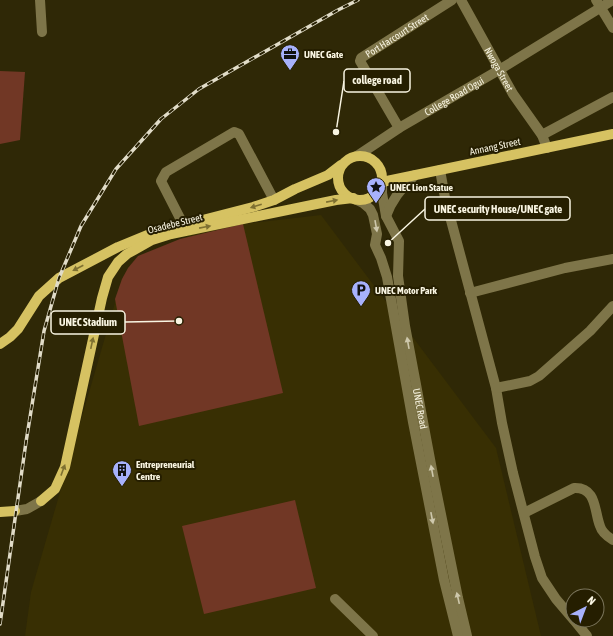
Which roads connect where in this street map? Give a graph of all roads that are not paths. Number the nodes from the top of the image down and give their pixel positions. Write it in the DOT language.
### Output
graph roads {
  1 [pos="40,0"];
  2 [pos="452,0"];
  3 [pos="461,0"];
  4 [pos="613,0"];
  5 [pos="598,4"];
  6 [pos="613,28"];
  7 [pos="42,32"];
  8 [pos="499,70"];
  9 [pos="613,97"];
  10 [pos="399,128"];
  11 [pos="613,134"];
  12 [pos="542,135"];
  13 [pos="546,148"];
  14 [pos="357,156"];
  15 [pos="341,165"];
  16 [pos="440,170"];
  17 [pos="416,175"];
  18 [pos="382,182"];
  19 [pos="353,198"];
  20 [pos="274,200"];
  21 [pos="386,216"];
  22 [pos="183,224"];
  23 [pos="112,250"];
  24 [pos="613,259"];
  25 [pos="118,262"];
  26 [pos="470,293"];
  27 [pos="613,306"];
  28 [pos="0,344"];
  29 [pos="496,388"];
  30 [pos="418,421"];
  31 [pos="41,500"];
  32 [pos="15,511"];
  33 [pos="0,512"];
  34 [pos="524,512"];
  35 [pos="613,540"];
  36 [pos="335,599"];
  37 [pos="565,610"];
  38 [pos="580,628"];
  39 [pos="373,636"];
  40 [pos="458,636"];
  41 [pos="468,636"];
  42 [pos="587,636"];
  1 -- 7 [label="street"];
  2 -- 10 [label="street, Port Harcourt Street"];
  3 -- 8 [label="street, Nwoga Street"];
  4 -- 5 [label="street, College Road Ogui"];
  5 -- 6 [label="street"];
  5 -- 8 [label="street, College Road Ogui"];
  8 -- 10 [label="street, College Road Ogui"];
  8 -- 12 [label="street, Nwoga Street"];
  9 -- 12 [label="street"];
  10 -- 14 [label="street, College Road Ogui"];
  11 -- 13 [label="main road, Annang Street"];
  12 -- 13 [label="street, Nwoga Street"];
  13 -- 16 [label="main road, Annang Street"];
  14 -- 15 [label="main road"];
  14 -- 18 [label="main road"];
  15 -- 19 [label="main road"];
  15 -- 20 [label="main road, Osadebe Street"];
  16 -- 17 [label="main road, Annang Street"];
  16 -- 26 [label="street"];
  17 -- 18 [label="main road, Annang Street"];
  17 -- 21 [label="street"];
  18 -- 19 [label="main road"];
  18 -- 21 [label="street, UNEC Road"];
  25 -- 19 [label="main road, Osadebe Street, one-way"];
  19 -- 30 [label="street, UNEC Road, one-way"];
  20 -- 22 [label="main road, Osadebe Street, one-way"];
  20 -- 22 [label="street, Osadebe Street"];
  30 -- 21 [label="street, UNEC Road, one-way"];
  22 -- 23 [label="main road, Osadebe Street"];
  23 -- 25 [label="main road"];
  23 -- 28 [label="main road, Osadebe Street, one-way"];
  24 -- 26 [label="street"];
  31 -- 25 [label="main road, Osadebe Street, one-way"];
  26 -- 29 [label="street"];
  27 -- 29 [label="street"];
  29 -- 34 [label="street"];
  30 -- 40 [label="street, UNEC Road, one-way"];
  41 -- 30 [label="street, UNEC Road, one-way"];
  31 -- 32 [label="street"];
  32 -- 33 [label="main road"];
  34 -- 35 [label="street"];
  34 -- 37 [label="street"];
  36 -- 39 [label="street"];
  38 -- 42 [label="street"];
}
